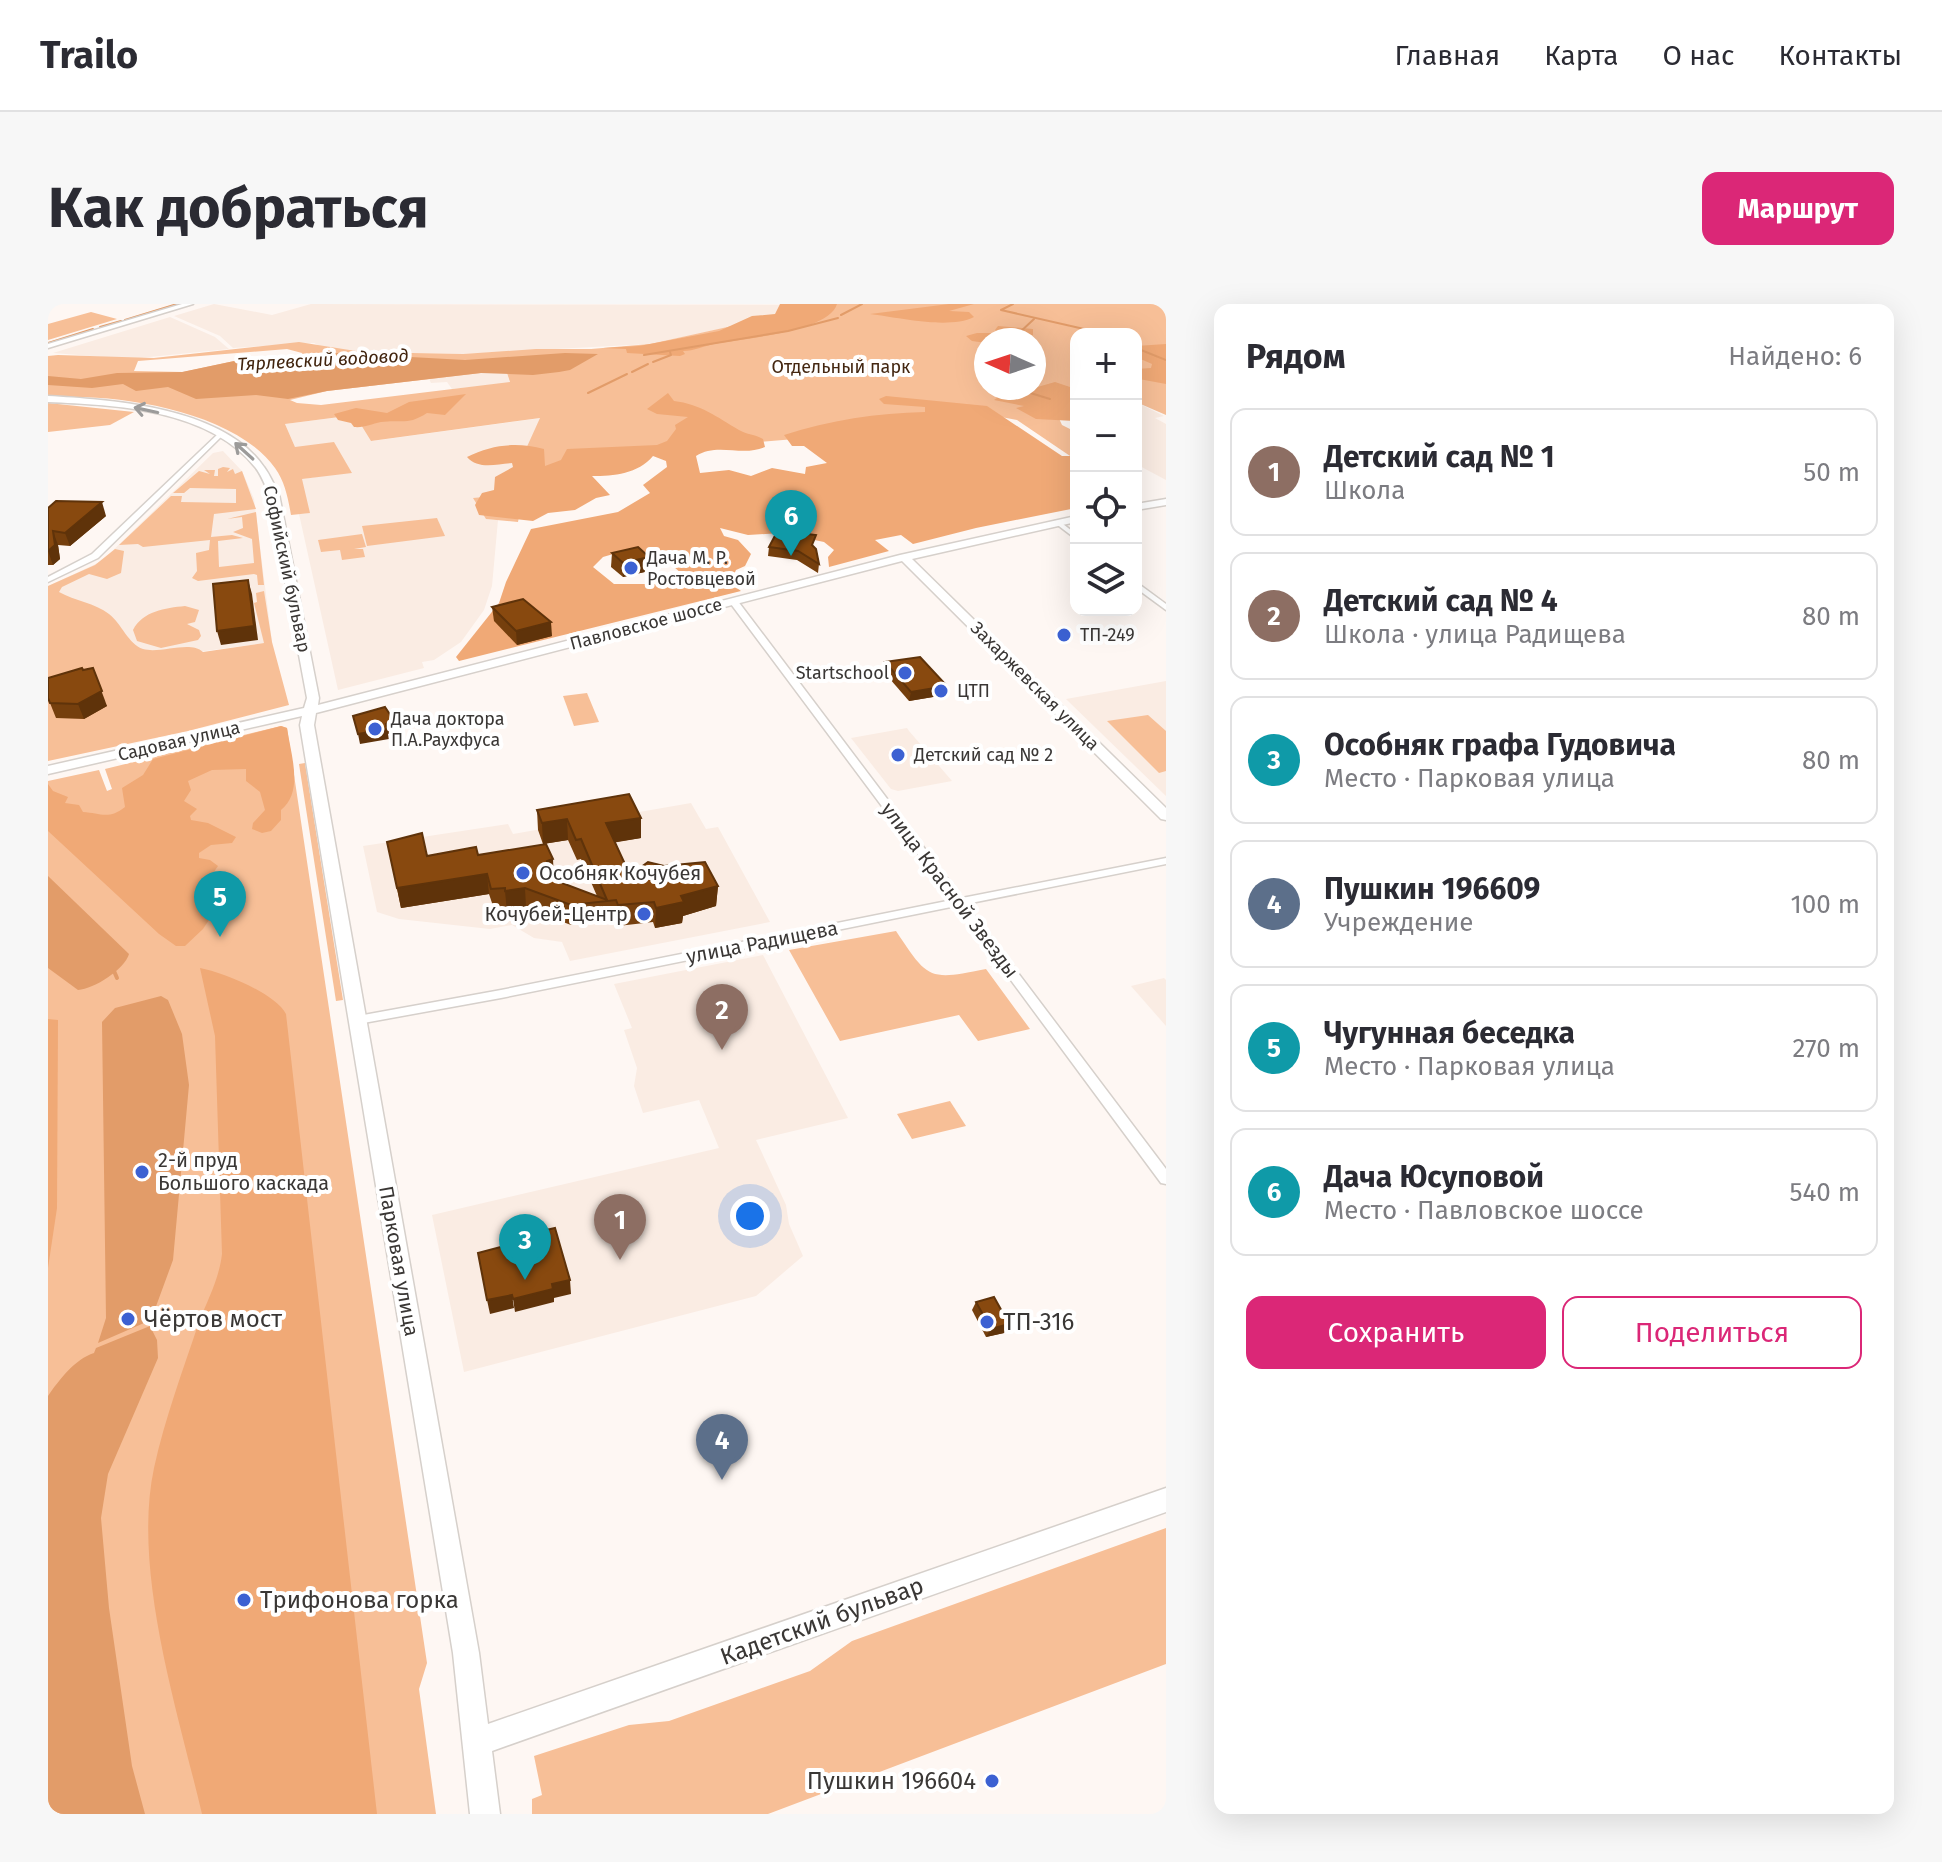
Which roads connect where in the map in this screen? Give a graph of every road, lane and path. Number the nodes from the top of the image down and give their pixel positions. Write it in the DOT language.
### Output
graph roads {
  1 [pos="190,304"];
  2 [pos="48,346"];
  3 [pos="48,399"];
  4 [pos="221,434"];
  5 [pos="1166,502"];
  6 [pos="1142,506"];
  7 [pos="1070,520"];
  8 [pos="1057,522"];
  9 [pos="1070,532"];
  10 [pos="904,557"];
  11 [pos="48,580"];
  12 [pos="1142,589"];
  13 [pos="734,602"];
  14 [pos="1166,608"];
  15 [pos="310,710"];
  16 [pos="48,770"];
  17 [pos="1166,816"];
  18 [pos="1166,861"];
  19 [pos="960,903"];
  20 [pos="358,1020"];
  21 [pos="1166,1179"];
  22 [pos="1166,1500"];
  23 [pos="477,1742"];
  24 [pos="485,1814"];
  1 -- 2 [label="main road"];
  4 -- 3 [label="main road, Софийский бульвар, one-way"];
  4 -- 11 [label="street"];
  15 -- 4 [label="main road, Софийский бульвар, one-way"];
  5 -- 6 [label="main road"];
  7 -- 8 [label="main road, Павловское шоссе"];
  8 -- 9 [label="street"];
  8 -- 10 [label="main road, Павловское шоссе"];
  10 -- 13 [label="main road, Павловское шоссе"];
  10 -- 17 [label="main road, Захаржевская улица"];
  12 -- 14 [label="street"];
  13 -- 15 [label="main road, Павловское шоссе"];
  13 -- 19 [label="street, улица Красной Звезды"];
  15 -- 16 [label="main road, Садовая улица"];
  15 -- 20 [label="main road, Парковая улица"];
  18 -- 19 [label="street, улица Радищева"];
  19 -- 20 [label="street, улица Радищева"];
  19 -- 21 [label="street, улица Красной Звезды"];
  20 -- 23 [label="main road, Парковая улица"];
  22 -- 23 [label="main road, Кадетский бульвар"];
  23 -- 24 [label="main road, Парковая улица"];
}
